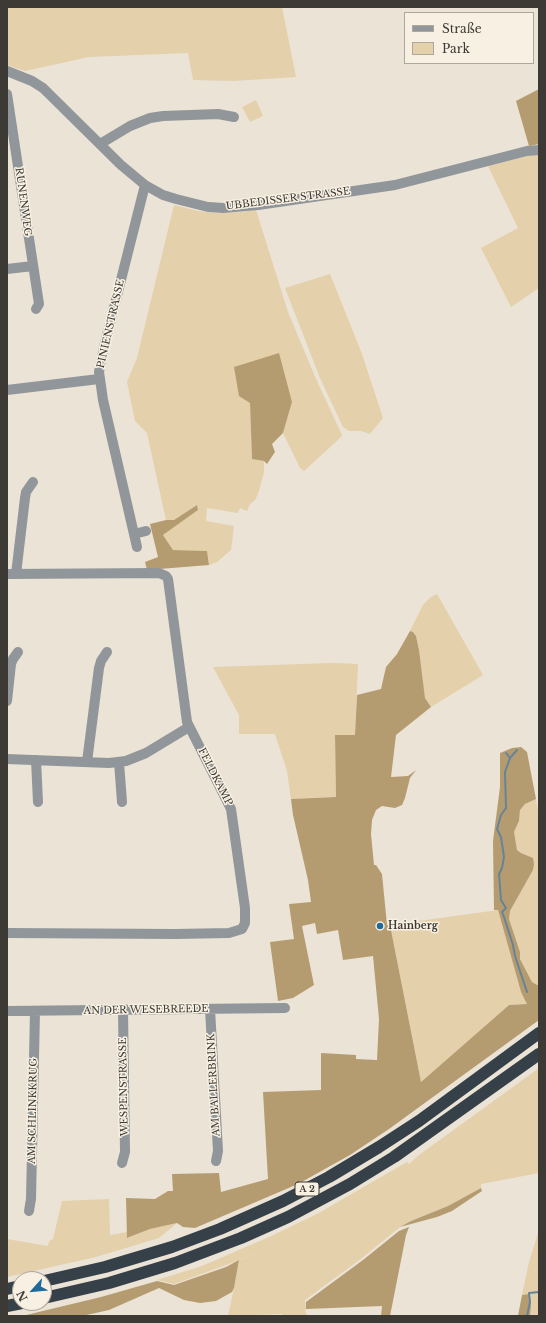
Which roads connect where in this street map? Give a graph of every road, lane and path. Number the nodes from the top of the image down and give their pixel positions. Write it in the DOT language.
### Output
graph roads {
  1 [pos="7,71"];
  2 [pos="7,94"];
  3 [pos="234,117"];
  4 [pos="100,144"];
  5 [pos="539,150"];
  6 [pos="145,185"];
  7 [pos="33,266"];
  8 [pos="7,269"];
  9 [pos="36,309"];
  10 [pos="99,379"];
  11 [pos="7,390"];
  12 [pos="33,482"];
  13 [pos="146,531"];
  14 [pos="134,534"];
  15 [pos="137,547"];
  16 [pos="12,574"];
  17 [pos="18,652"];
  18 [pos="107,652"];
  19 [pos="7,700"];
  20 [pos="189,727"];
  21 [pos="7,759"];
  22 [pos="36,760"];
  23 [pos="87,762"];
  24 [pos="119,762"];
  25 [pos="38,802"];
  26 [pos="122,802"];
  27 [pos="7,933"];
  28 [pos="286,1008"];
  29 [pos="210,1009"];
  30 [pos="123,1010"];
  31 [pos="7,1011"];
  32 [pos="35,1011"];
  33 [pos="539,1034"];
  34 [pos="539,1054"];
  35 [pos="216,1161"];
  36 [pos="122,1163"];
  37 [pos="29,1211"];
  38 [pos="52,1279"];
  39 [pos="52,1296"];
  1 -- 4 [label="street, UBBEDISSER STRASSE"];
  2 -- 7 [label="street, RUNENWEG"];
  3 -- 4 [label="street"];
  4 -- 6 [label="street, UBBEDISSER STRASSE"];
  5 -- 6 [label="street, UBBEDISSER STRASSE"];
  6 -- 10 [label="street, PINIENSTRASSE"];
  7 -- 8 [label="street"];
  7 -- 9 [label="street, RUNENWEG"];
  10 -- 11 [label="street"];
  10 -- 14 [label="street, PINIENSTRASSE"];
  12 -- 16 [label="street"];
  13 -- 14 [label="street"];
  14 -- 15 [label="street, PINIENSTRASSE"];
  16 -- 20 [label="street, FELDKAMP"];
  17 -- 19 [label="street"];
  18 -- 23 [label="street"];
  20 -- 24 [label="street"];
  20 -- 27 [label="street, FELDKAMP"];
  21 -- 22 [label="street"];
  22 -- 23 [label="street"];
  22 -- 25 [label="street"];
  23 -- 24 [label="street"];
  24 -- 26 [label="street"];
  28 -- 29 [label="street, AN DER WESEBREEDE"];
  29 -- 30 [label="street, AN DER WESEBREEDE"];
  29 -- 35 [label="street, AM BALLERBRINK"];
  30 -- 32 [label="street, AN DER WESEBREEDE"];
  30 -- 36 [label="street, WESPENSTRASSE"];
  31 -- 32 [label="street, AN DER WESEBREEDE"];
  32 -- 37 [label="street, AM SCHLINKKRUG"];
  33 -- 38 [label="highway, A 2"];
  34 -- 39 [label="highway, A 2"];
}
